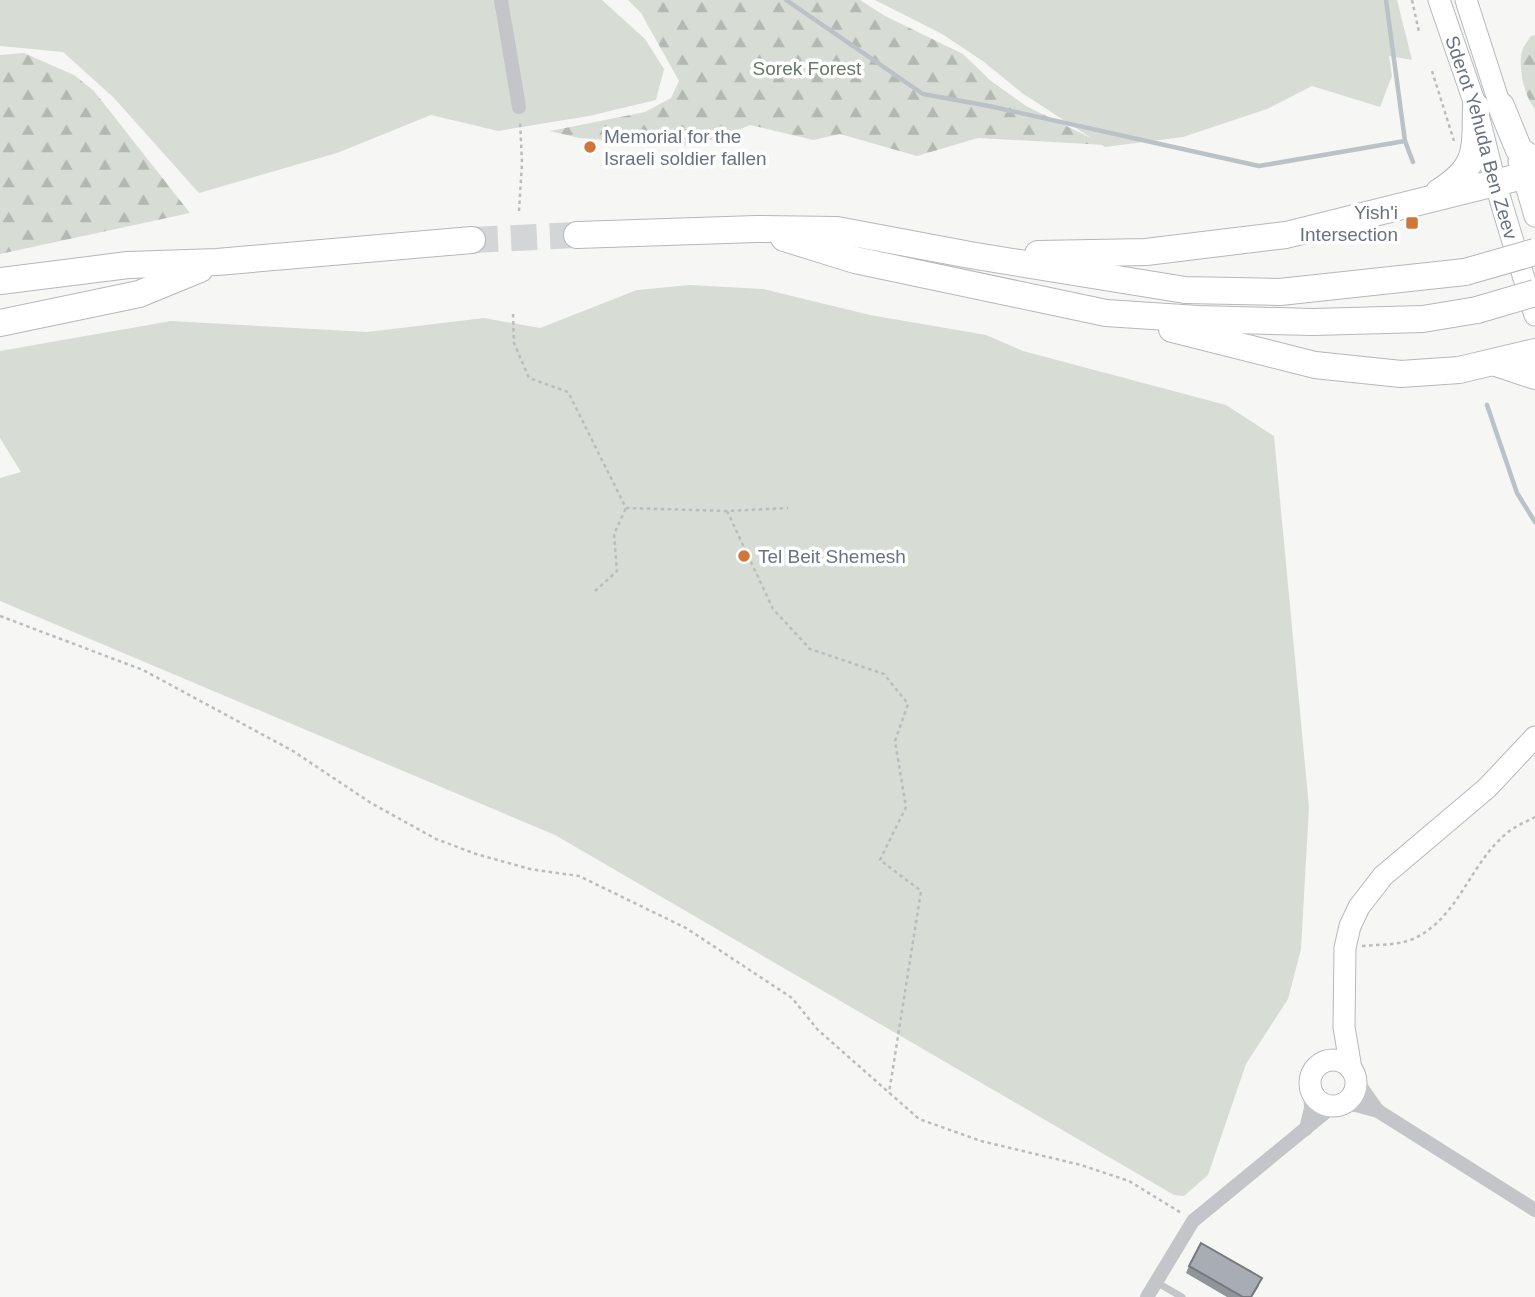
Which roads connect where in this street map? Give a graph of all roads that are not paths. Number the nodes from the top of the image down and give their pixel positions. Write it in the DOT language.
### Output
graph roads {
  1 [pos="501,0"];
  2 [pos="1439,0"];
  3 [pos="1465,0"];
  4 [pos="519,107"];
  5 [pos="1488,107"];
  6 [pos="1531,170"];
  7 [pos="1495,182"];
  8 [pos="1424,201"];
  9 [pos="1535,216"];
  10 [pos="756,229"];
  11 [pos="577,235"];
  12 [pos="472,240"];
  13 [pos="1535,252"];
  14 [pos="970,255"];
  15 [pos="217,262"];
  16 [pos="0,281"];
  17 [pos="1535,293"];
  18 [pos="1106,313"];
  19 [pos="1535,315"];
  20 [pos="0,323"];
  21 [pos="1535,352"];
  22 [pos="1496,363"];
  23 [pos="1535,376"];
  24 [pos="1535,737"];
  25 [pos="1344,1027"];
  26 [pos="1323,1062"];
  27 [pos="1353,1074"];
  28 [pos="1311,1089"];
  29 [pos="1336,1106"];
  30 [pos="1378,1111"];
  31 [pos="1305,1130"];
  32 [pos="1535,1210"];
  33 [pos="1156,1282"];
  34 [pos="1147,1297"];
  35 [pos="1182,1297"];
  1 -- 4 [label="street"];
  2 -- 5 [label="main road, Sderot Yehuda Ben Zeev"];
  3 -- 5 [label="main road, Sderot Yehuda Ben Zeev"];
  5 -- 6 [label="highway"];
  5 -- 7 [label="main road, Sderot Yehuda Ben Zeev"];
  5 -- 8 [label="highway"];
  6 -- 7 [label="highway"];
  6 -- 9 [label="main road, Sderot Yehuda Ben Zeev"];
  7 -- 8 [label="highway"];
  7 -- 19 [label="main road, Sderot Yehuda Ben Zeev"];
  8 -- 14 [label="highway"];
  10 -- 11 [label="highway"];
  10 -- 14 [label="highway"];
  10 -- 18 [label="highway"];
  12 -- 15 [label="highway"];
  13 -- 14 [label="highway, bridge"];
  15 -- 16 [label="highway"];
  15 -- 20 [label="highway"];
  17 -- 18 [label="highway, bridge"];
  18 -- 22 [label="highway"];
  21 -- 22 [label="highway"];
  22 -- 23 [label="highway"];
  24 -- 25 [label="main road"];
  25 -- 26 [label="main road"];
  25 -- 27 [label="main road"];
  26 -- 27 [label="main road"];
  26 -- 28 [label="main road"];
  27 -- 29 [label="main road"];
  27 -- 30 [label="street"];
  28 -- 29 [label="main road"];
  28 -- 31 [label="street"];
  29 -- 30 [label="street"];
  29 -- 31 [label="street"];
  30 -- 32 [label="street"];
  31 -- 33 [label="street"];
  33 -- 34 [label="street"];
  33 -- 35 [label="lane"];
}
